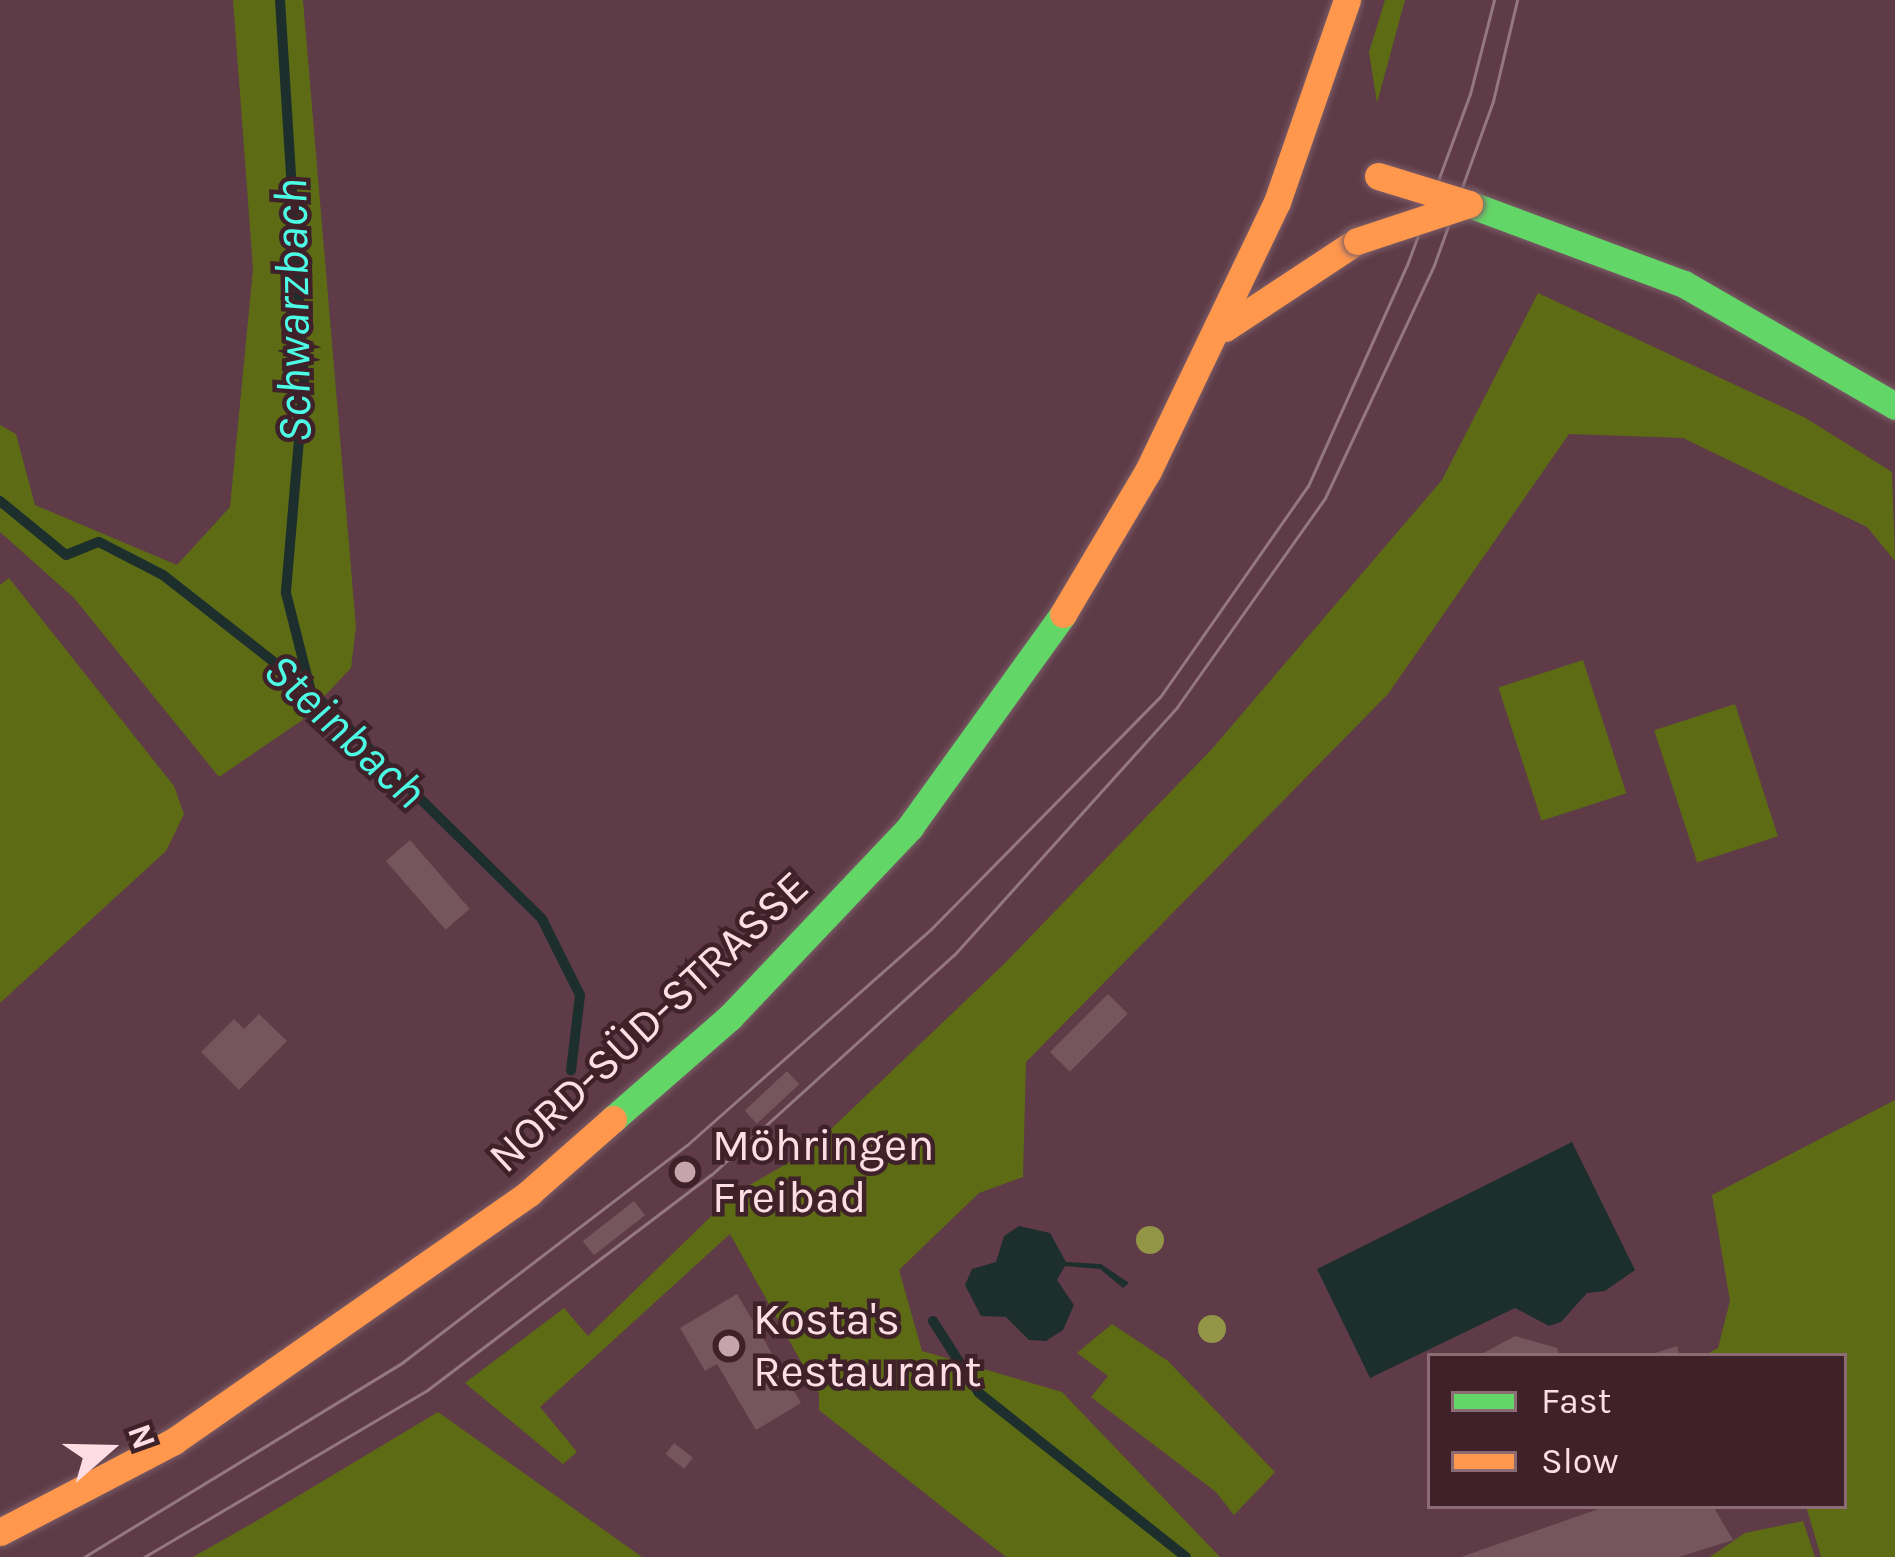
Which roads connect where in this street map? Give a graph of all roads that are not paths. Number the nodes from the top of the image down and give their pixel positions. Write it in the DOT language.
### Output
graph roads {
  1 [pos="1335,0"];
  2 [pos="1347,0"];
  3 [pos="1283,87"];
  4 [pos="1368,173"];
  5 [pos="1482,207"];
  6 [pos="1241,209"];
  7 [pos="1214,337"];
  8 [pos="1895,406"];
  9 [pos="0,1532"];
  1 -- 3 [label="main road"];
  2 -- 7 [label="main road, NORD-SÜD-STRASSE"];
  4 -- 5 [label="main road, bridge"];
  5 -- 7 [label="main road, bridge"];
  5 -- 8 [label="main road"];
  6 -- 7 [label="main road"];
  7 -- 9 [label="main road, NORD-SÜD-STRASSE"];
}
